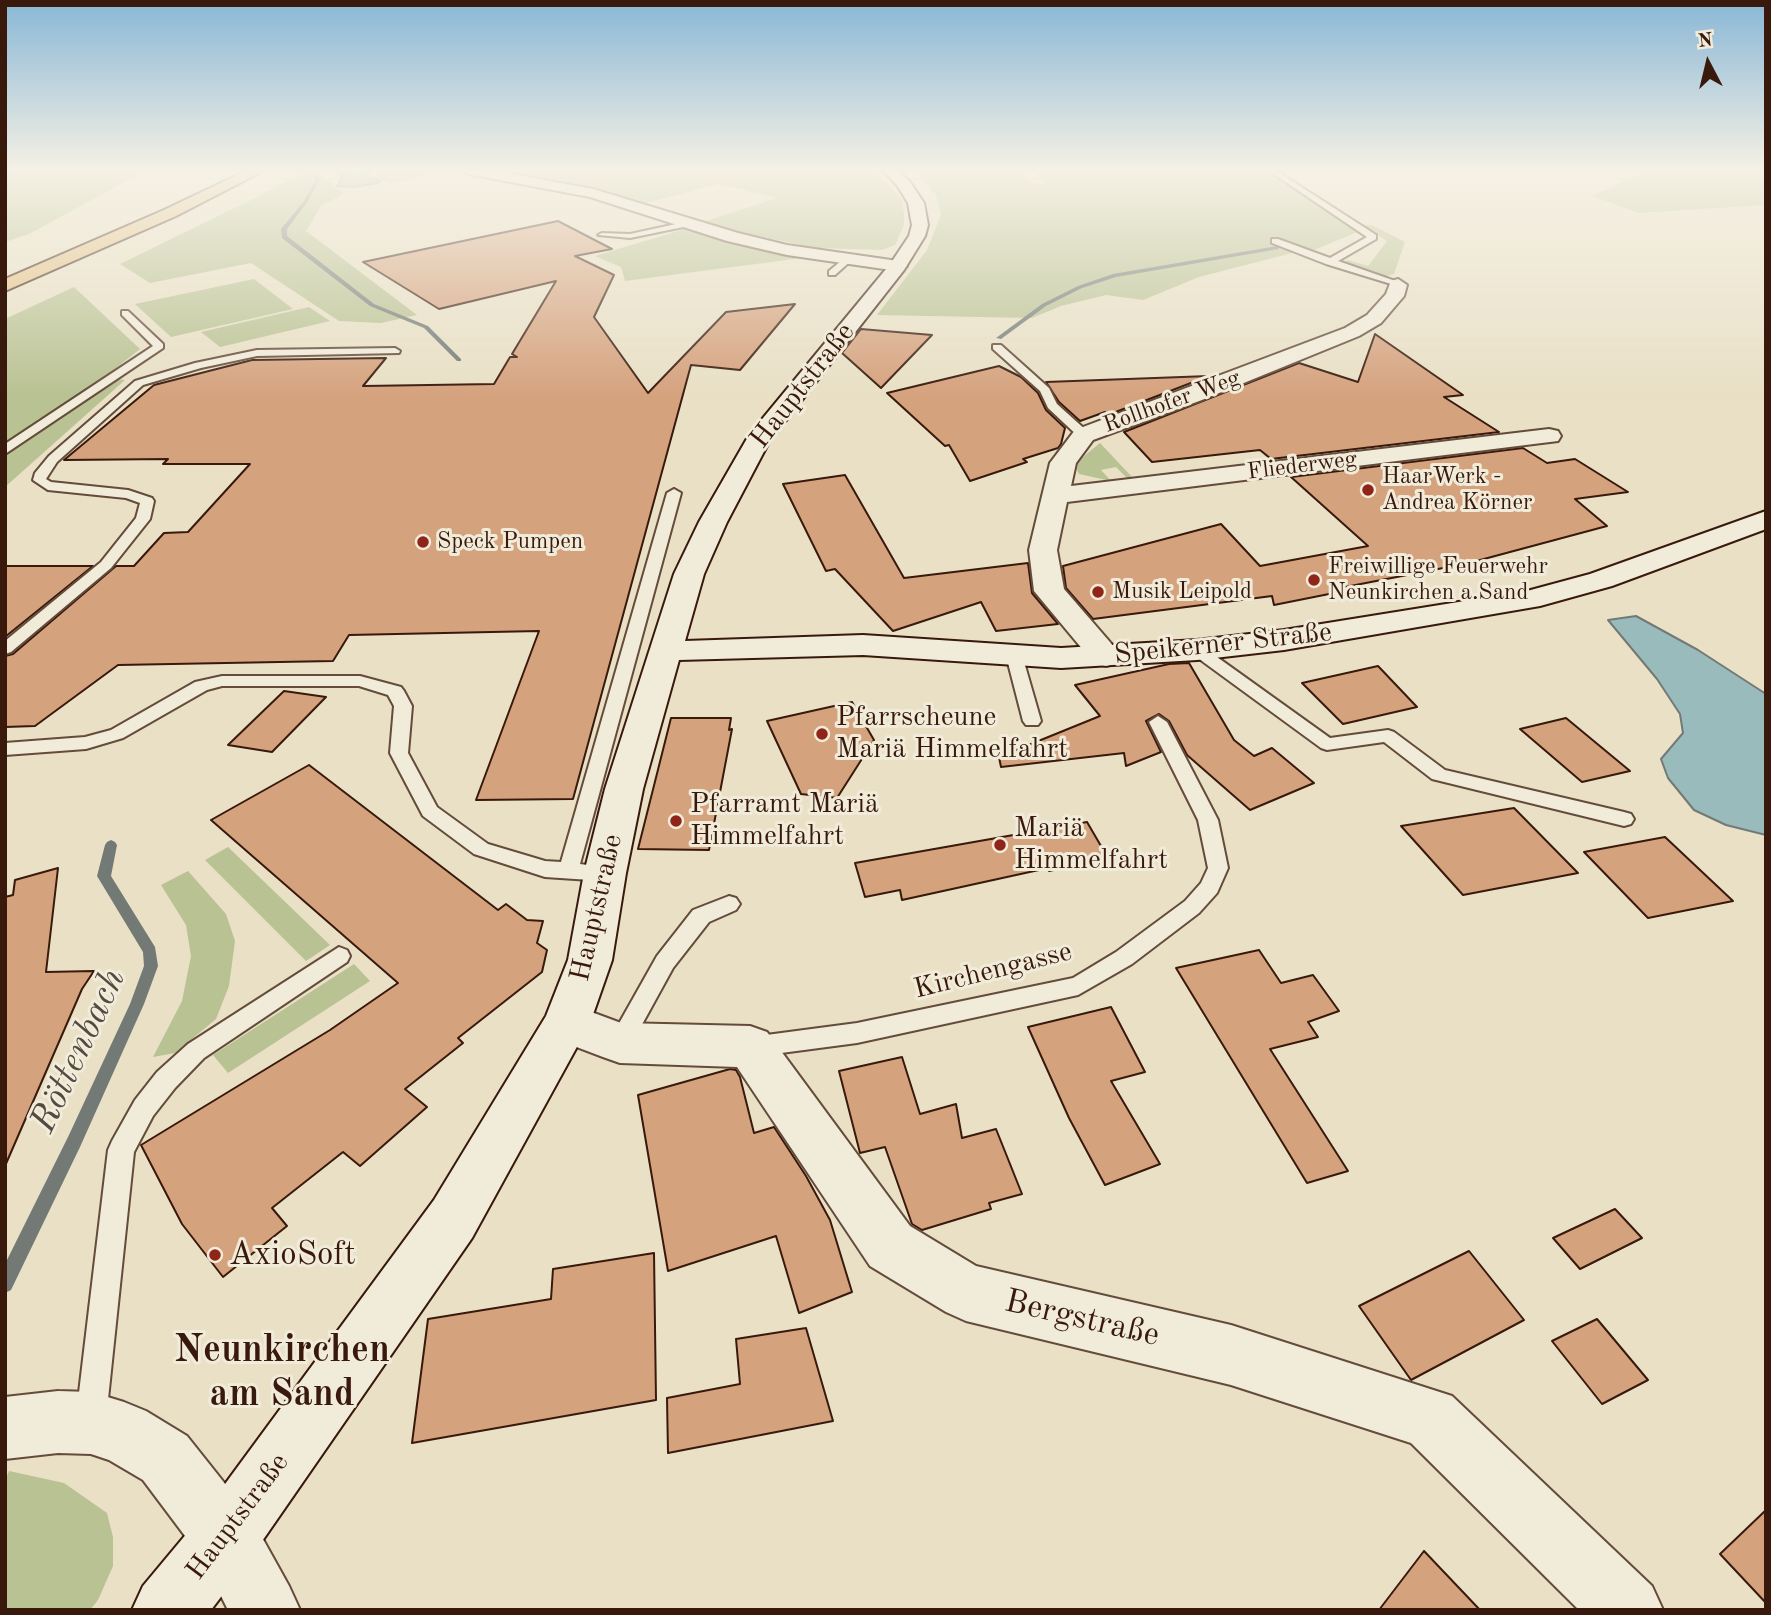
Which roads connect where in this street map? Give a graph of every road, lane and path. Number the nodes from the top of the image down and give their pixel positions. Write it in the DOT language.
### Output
graph roads {
  1 [pos="97,245"];
  2 [pos="770,245"];
  3 [pos="912,245"];
  4 [pos="1286,245"];
  5 [pos="1358,245"];
  6 [pos="850,258"];
  7 [pos="1329,262"];
  8 [pos="898,266"];
  9 [pos="832,273"];
  10 [pos="1398,285"];
  11 [pos="5,286"];
  12 [pos="125,313"];
  13 [pos="997,347"];
  14 [pos="395,351"];
  15 [pos="1084,435"];
  16 [pos="1549,436"];
  17 [pos="5,450"];
  18 [pos="674,493"];
  19 [pos="1055,496"];
  20 [pos="1766,519"];
  21 [pos="5,649"];
  22 [pos="1197,650"];
  23 [pos="664,651"];
  24 [pos="1014,655"];
  25 [pos="1106,656"];
  26 [pos="1032,722"];
  27 [pos="1158,722"];
  28 [pos="5,748"];
  29 [pos="1624,819"];
  30 [pos="586,873"];
  31 [pos="729,904"];
  32 [pos="339,956"];
  33 [pos="567,1023"];
  34 [pos="620,1043"];
  35 [pos="750,1047"];
  36 [pos="51,1424"];
  37 [pos="226,1537"];
  38 [pos="167,1610"];
  39 [pos="265,1610"];
  40 [pos="1628,1610"];
  1 -- 11 [label="highway"];
  2 -- 6 [label="street"];
  3 -- 8 [label="street, Hauptstraße"];
  4 -- 7 [label="lane"];
  5 -- 7 [label="lane"];
  6 -- 8 [label="street"];
  6 -- 9 [label="lane"];
  7 -- 10 [label="lane"];
  8 -- 23 [label="street, Hauptstraße"];
  10 -- 15 [label="street, Rollhofer Weg"];
  12 -- 17 [label="lane"];
  13 -- 15 [label="lane"];
  14 -- 21 [label="lane"];
  15 -- 19 [label="street, Rollhofer Weg"];
  16 -- 19 [label="street, Fliederweg"];
  18 -- 30 [label="lane"];
  19 -- 25 [label="street, Rollhofer Weg"];
  20 -- 22 [label="street, Speikerner Straße"];
  22 -- 25 [label="street, Speikerner Straße"];
  22 -- 29 [label="lane"];
  23 -- 24 [label="street, Speikerner Straße"];
  23 -- 30 [label="street, Hauptstraße"];
  24 -- 25 [label="street, Speikerner Straße"];
  24 -- 26 [label="lane"];
  27 -- 35 [label="lane, Kirchengasse"];
  28 -- 30 [label="lane"];
  30 -- 33 [label="street, Hauptstraße"];
  31 -- 34 [label="lane"];
  32 -- 36 [label="lane"];
  33 -- 34 [label="street"];
  33 -- 37 [label="street, Hauptstraße"];
  34 -- 35 [label="street"];
  35 -- 40 [label="street, Bergstraße"];
  36 -- 37 [label="street"];
  37 -- 38 [label="street, Hauptstraße"];
  37 -- 39 [label="street"];
}
